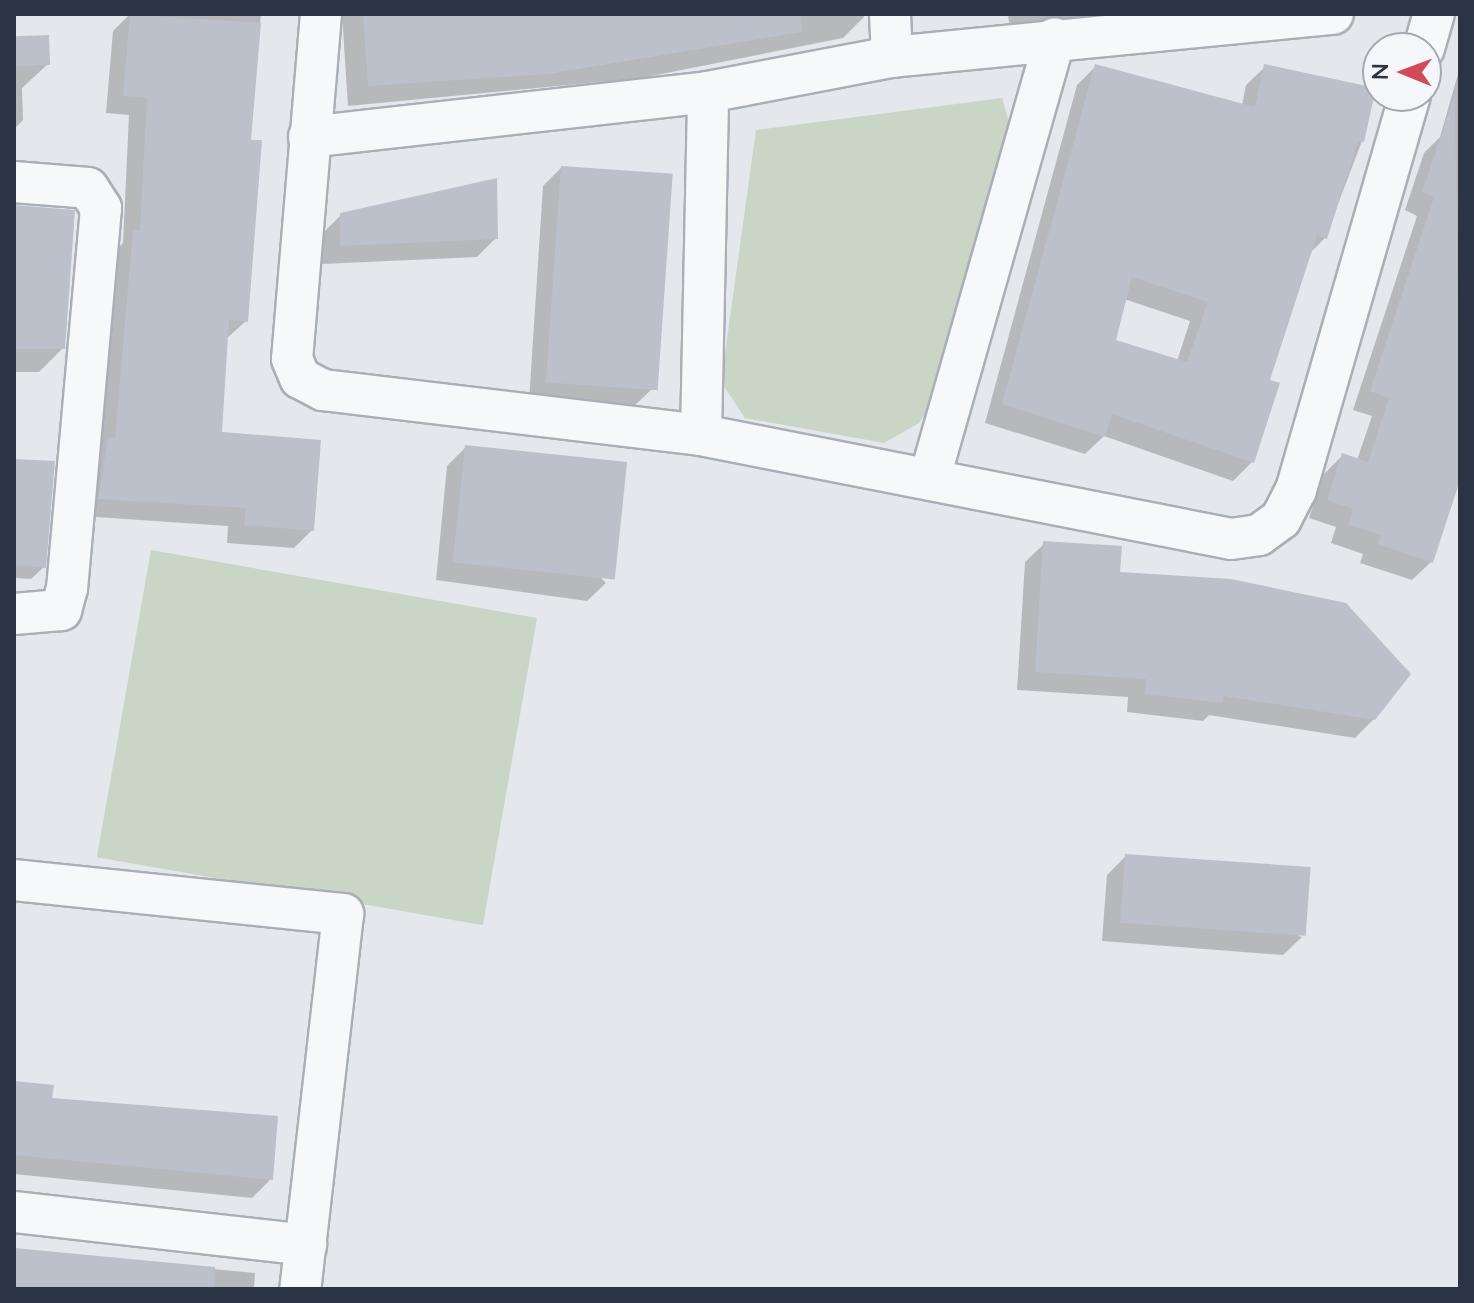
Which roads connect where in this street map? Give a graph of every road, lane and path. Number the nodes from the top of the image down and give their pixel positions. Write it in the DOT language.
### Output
graph roads {
  1 [pos="321,14"];
  2 [pos="890,14"];
  3 [pos="1333,14"];
  4 [pos="1055,38"];
  5 [pos="892,57"];
  6 [pos="708,92"];
  7 [pos="1405,112"];
  8 [pos="309,137"];
  9 [pos="14,182"];
  10 [pos="701,435"];
  11 [pos="930,477"];
  12 [pos="14,614"];
  13 [pos="14,880"];
  14 [pos="14,1212"];
  15 [pos="306,1245"];
  16 [pos="300,1289"];
  1 -- 8 [label="street"];
  2 -- 5 [label="street"];
  3 -- 4 [label="street"];
  4 -- 5 [label="street"];
  4 -- 11 [label="street"];
  5 -- 6 [label="street"];
  6 -- 8 [label="street"];
  6 -- 10 [label="street"];
  7 -- 11 [label="street"];
  8 -- 10 [label="street"];
  9 -- 12 [label="street"];
  10 -- 11 [label="street"];
  13 -- 15 [label="street"];
  14 -- 15 [label="street"];
  15 -- 16 [label="street"];
}
